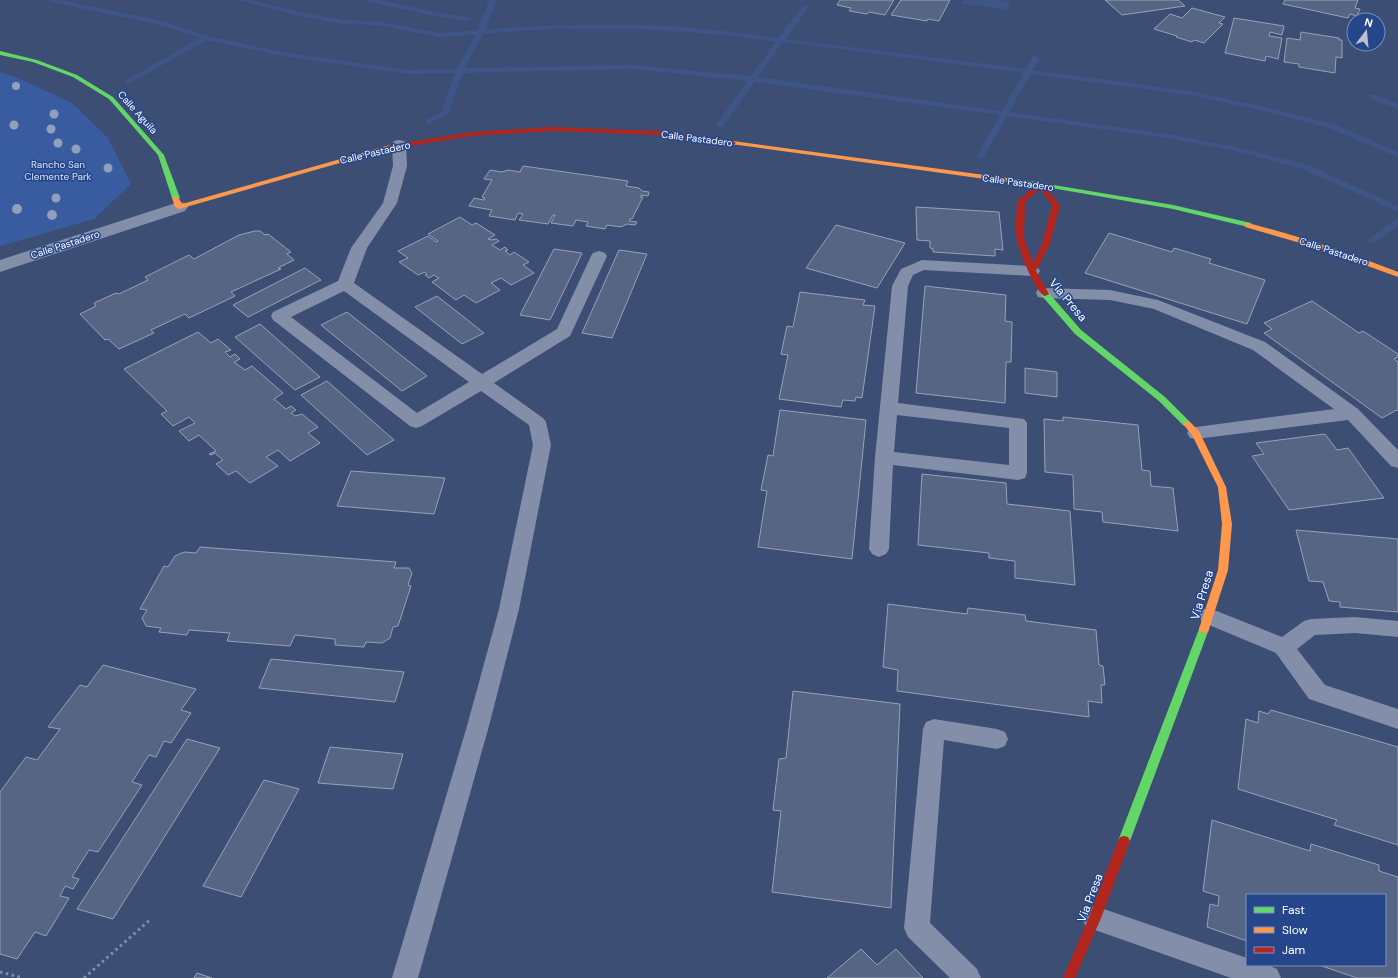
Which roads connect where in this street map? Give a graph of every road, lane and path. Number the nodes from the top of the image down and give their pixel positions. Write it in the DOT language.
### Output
graph roads {
  1 [pos="0,53"];
  2 [pos="399,144"];
  3 [pos="1040,185"];
  4 [pos="179,207"];
  5 [pos="599,256"];
  6 [pos="0,266"];
  7 [pos="1032,271"];
  8 [pos="1398,275"];
  9 [pos="345,284"];
  10 [pos="1044,293"];
  11 [pos="480,383"];
  12 [pos="888,408"];
  13 [pos="1352,413"];
  14 [pos="1196,433"];
  15 [pos="884,457"];
  16 [pos="1398,461"];
  17 [pos="879,549"];
  18 [pos="1209,616"];
  19 [pos="1398,629"];
  20 [pos="1284,647"];
  21 [pos="1398,719"];
  22 [pos="997,739"];
  23 [pos="1095,918"];
  24 [pos="151,919"];
  25 [pos="0,972"];
  26 [pos="23,978"];
  27 [pos="84,978"];
  28 [pos="405,978"];
  29 [pos="968,978"];
  30 [pos="1069,978"];
  31 [pos="1268,978"];
  1 -- 4 [label="street, Calle Aguila"];
  2 -- 3 [label="street, Calle Pastadero"];
  2 -- 4 [label="street, Calle Pastadero"];
  2 -- 9 [label="lane"];
  3 -- 7 [label="street"];
  3 -- 7 [label="street, Via Presa"];
  3 -- 8 [label="street, Calle Pastadero"];
  4 -- 6 [label="street, Calle Pastadero"];
  5 -- 11 [label="lane"];
  7 -- 10 [label="street, Via Presa"];
  7 -- 12 [label="lane"];
  9 -- 11 [label="lane"];
  9 -- 11 [label="lane"];
  10 -- 13 [label="lane"];
  10 -- 14 [label="street, Via Presa"];
  11 -- 28 [label="lane"];
  12 -- 15 [label="lane"];
  12 -- 15 [label="lane"];
  13 -- 14 [label="lane"];
  13 -- 16 [label="lane"];
  14 -- 18 [label="street, Via Presa"];
  15 -- 17 [label="lane"];
  18 -- 20 [label="lane"];
  18 -- 23 [label="street, Via Presa"];
  19 -- 20 [label="lane"];
  20 -- 21 [label="lane"];
  22 -- 29 [label="lane"];
  23 -- 30 [label="street, Via Presa"];
  23 -- 31 [label="lane"];
  24 -- 27 [label="path"];
  25 -- 26 [label="path"];
}
